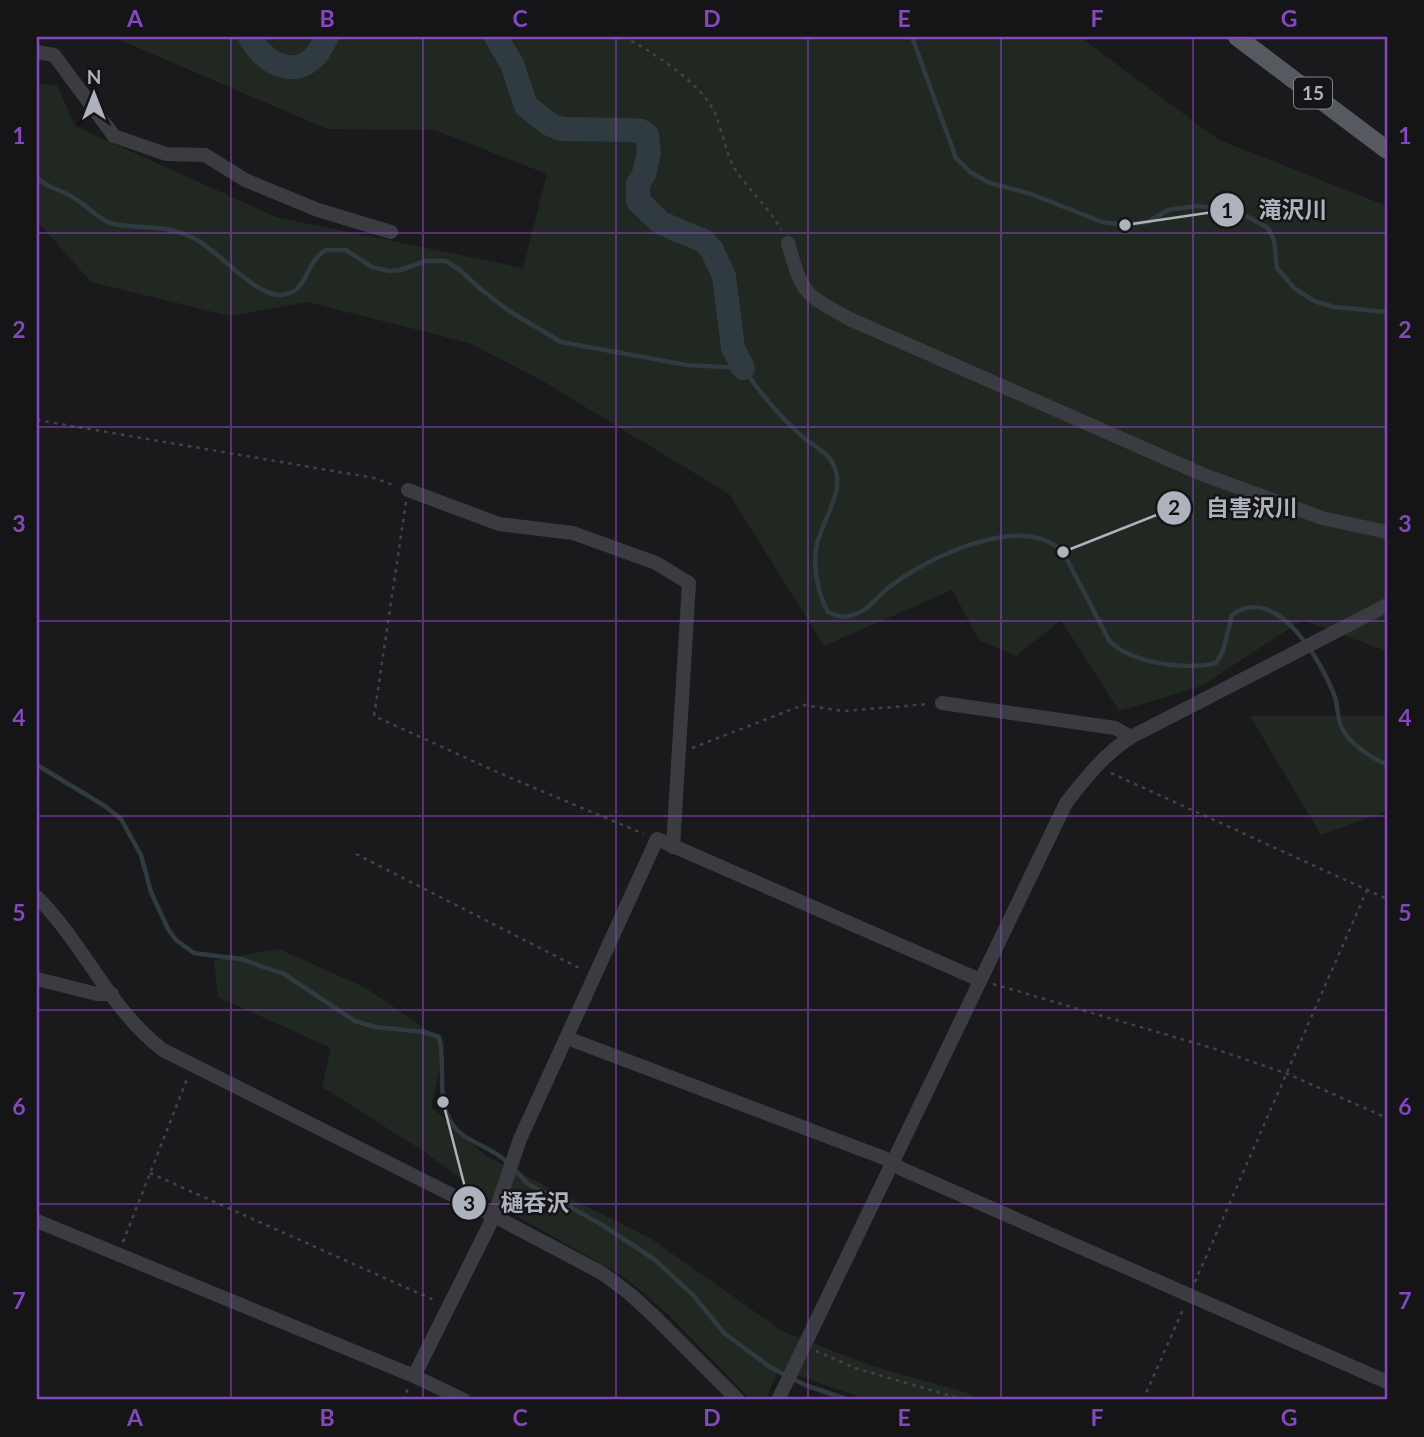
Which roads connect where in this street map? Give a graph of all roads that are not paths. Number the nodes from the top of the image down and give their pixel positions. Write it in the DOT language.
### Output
graph roads {
  1 [pos="1237,37"];
  2 [pos="37,52"];
  3 [pos="1387,150"];
  4 [pos="391,232"];
  5 [pos="788,243"];
  6 [pos="408,491"];
  7 [pos="1387,532"];
  8 [pos="1387,605"];
  9 [pos="942,703"];
  10 [pos="1131,737"];
  11 [pos="673,846"];
  12 [pos="37,897"];
  13 [pos="37,979"];
  14 [pos="980,980"];
  15 [pos="112,994"];
  16 [pos="567,1038"];
  17 [pos="893,1163"];
  18 [pos="494,1216"];
  19 [pos="37,1221"];
  20 [pos="414,1376"];
  21 [pos="1387,1382"];
  22 [pos="464,1400"];
  23 [pos="738,1400"];
  24 [pos="778,1400"];
  1 -- 3 [label="main road, 15"];
  2 -- 4 [label="street"];
  5 -- 7 [label="street"];
  6 -- 11 [label="street"];
  8 -- 10 [label="street"];
  9 -- 10 [label="street"];
  10 -- 14 [label="street"];
  11 -- 14 [label="street"];
  11 -- 16 [label="street"];
  12 -- 15 [label="street"];
  13 -- 15 [label="street"];
  14 -- 17 [label="street"];
  15 -- 18 [label="street"];
  16 -- 17 [label="street"];
  16 -- 18 [label="street"];
  17 -- 21 [label="street"];
  17 -- 24 [label="street"];
  18 -- 20 [label="street"];
  18 -- 23 [label="street"];
  19 -- 20 [label="street"];
  20 -- 22 [label="street"];
}
